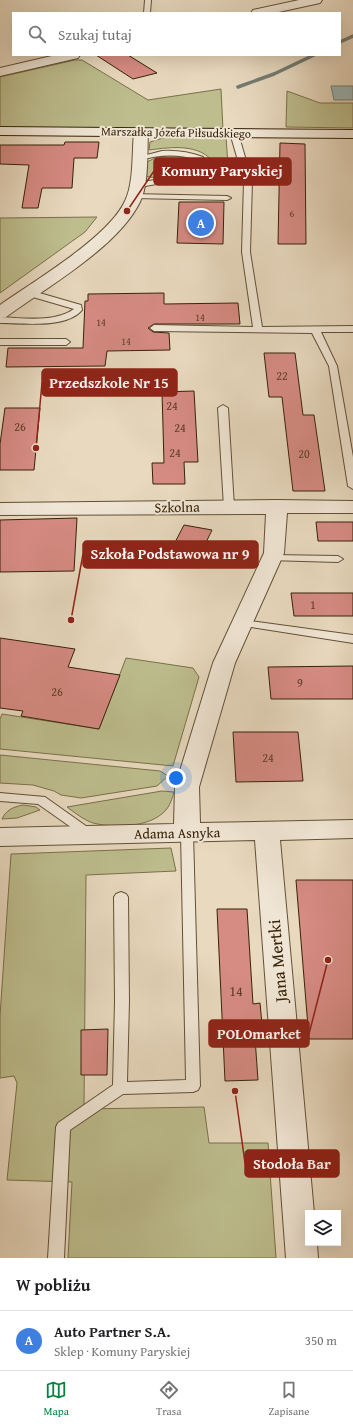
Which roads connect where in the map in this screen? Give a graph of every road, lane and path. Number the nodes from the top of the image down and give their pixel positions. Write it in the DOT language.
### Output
graph roads {
  1 [pos="148,0"];
  2 [pos="257,0"];
  3 [pos="316,0"];
  4 [pos="270,10"];
  5 [pos="147,12"];
  6 [pos="262,12"];
  7 [pos="69,56"];
  8 [pos="0,72"];
  9 [pos="0,131"];
  10 [pos="141,132"];
  11 [pos="234,133"];
  12 [pos="353,134"];
  13 [pos="139,158"];
  14 [pos="136,191"];
  15 [pos="227,198"];
  16 [pos="29,293"];
  17 [pos="0,313"];
  18 [pos="0,320"];
  19 [pos="154,328"];
  20 [pos="258,328"];
  21 [pos="353,329"];
  22 [pos="315,330"];
  23 [pos="0,342"];
  24 [pos="66,342"];
  25 [pos="223,408"];
  26 [pos="353,486"];
  27 [pos="277,506"];
  28 [pos="230,507"];
  29 [pos="353,507"];
  30 [pos="0,509"];
  31 [pos="272,558"];
  32 [pos="338,559"];
  33 [pos="242,623"];
  34 [pos="353,639"];
  35 [pos="0,797"];
  36 [pos="353,829"];
  37 [pos="267,831"];
  38 [pos="187,832"];
  39 [pos="92,835"];
  40 [pos="0,837"];
  41 [pos="121,897"];
  42 [pos="120,1088"];
  43 [pos="56,1258"];
  44 [pos="302,1258"];
  1 -- 5 [label="lane"];
  2 -- 4 [label="street"];
  3 -- 4 [label="street"];
  4 -- 6 [label="street"];
  7 -- 8 [label="street"];
  9 -- 10 [label="street, Marszałka Józefa Piłsudskiego"];
  10 -- 11 [label="street, Marszałka Józefa Piłsudskiego"];
  10 -- 13 [label="street"];
  11 -- 12 [label="street, Marszałka Józefa Piłsudskiego"];
  11 -- 20 [label="lane"];
  13 -- 14 [label="street"];
  13 -- 14 [label="lane"];
  14 -- 15 [label="lane"];
  14 -- 16 [label="street"];
  16 -- 17 [label="street"];
  16 -- 18 [label="lane"];
  19 -- 20 [label="lane"];
  20 -- 22 [label="lane"];
  21 -- 22 [label="lane"];
  22 -- 26 [label="lane"];
  23 -- 24 [label="lane"];
  25 -- 28 [label="lane"];
  27 -- 28 [label="street, Szkolna"];
  27 -- 29 [label="street, Szkolna"];
  27 -- 31 [label="street"];
  28 -- 30 [label="street, Szkolna"];
  31 -- 32 [label="lane"];
  31 -- 33 [label="street"];
  33 -- 34 [label="lane"];
  33 -- 38 [label="street"];
  35 -- 39 [label="lane"];
  36 -- 37 [label="street, Adama Asnyka"];
  37 -- 38 [label="street, Adama Asnyka"];
  37 -- 44 [label="street, Jana Mertki"];
  38 -- 39 [label="street, Adama Asnyka"];
  38 -- 42 [label="lane"];
  39 -- 40 [label="street, Adama Asnyka"];
  41 -- 42 [label="lane"];
  42 -- 43 [label="lane"];
}
